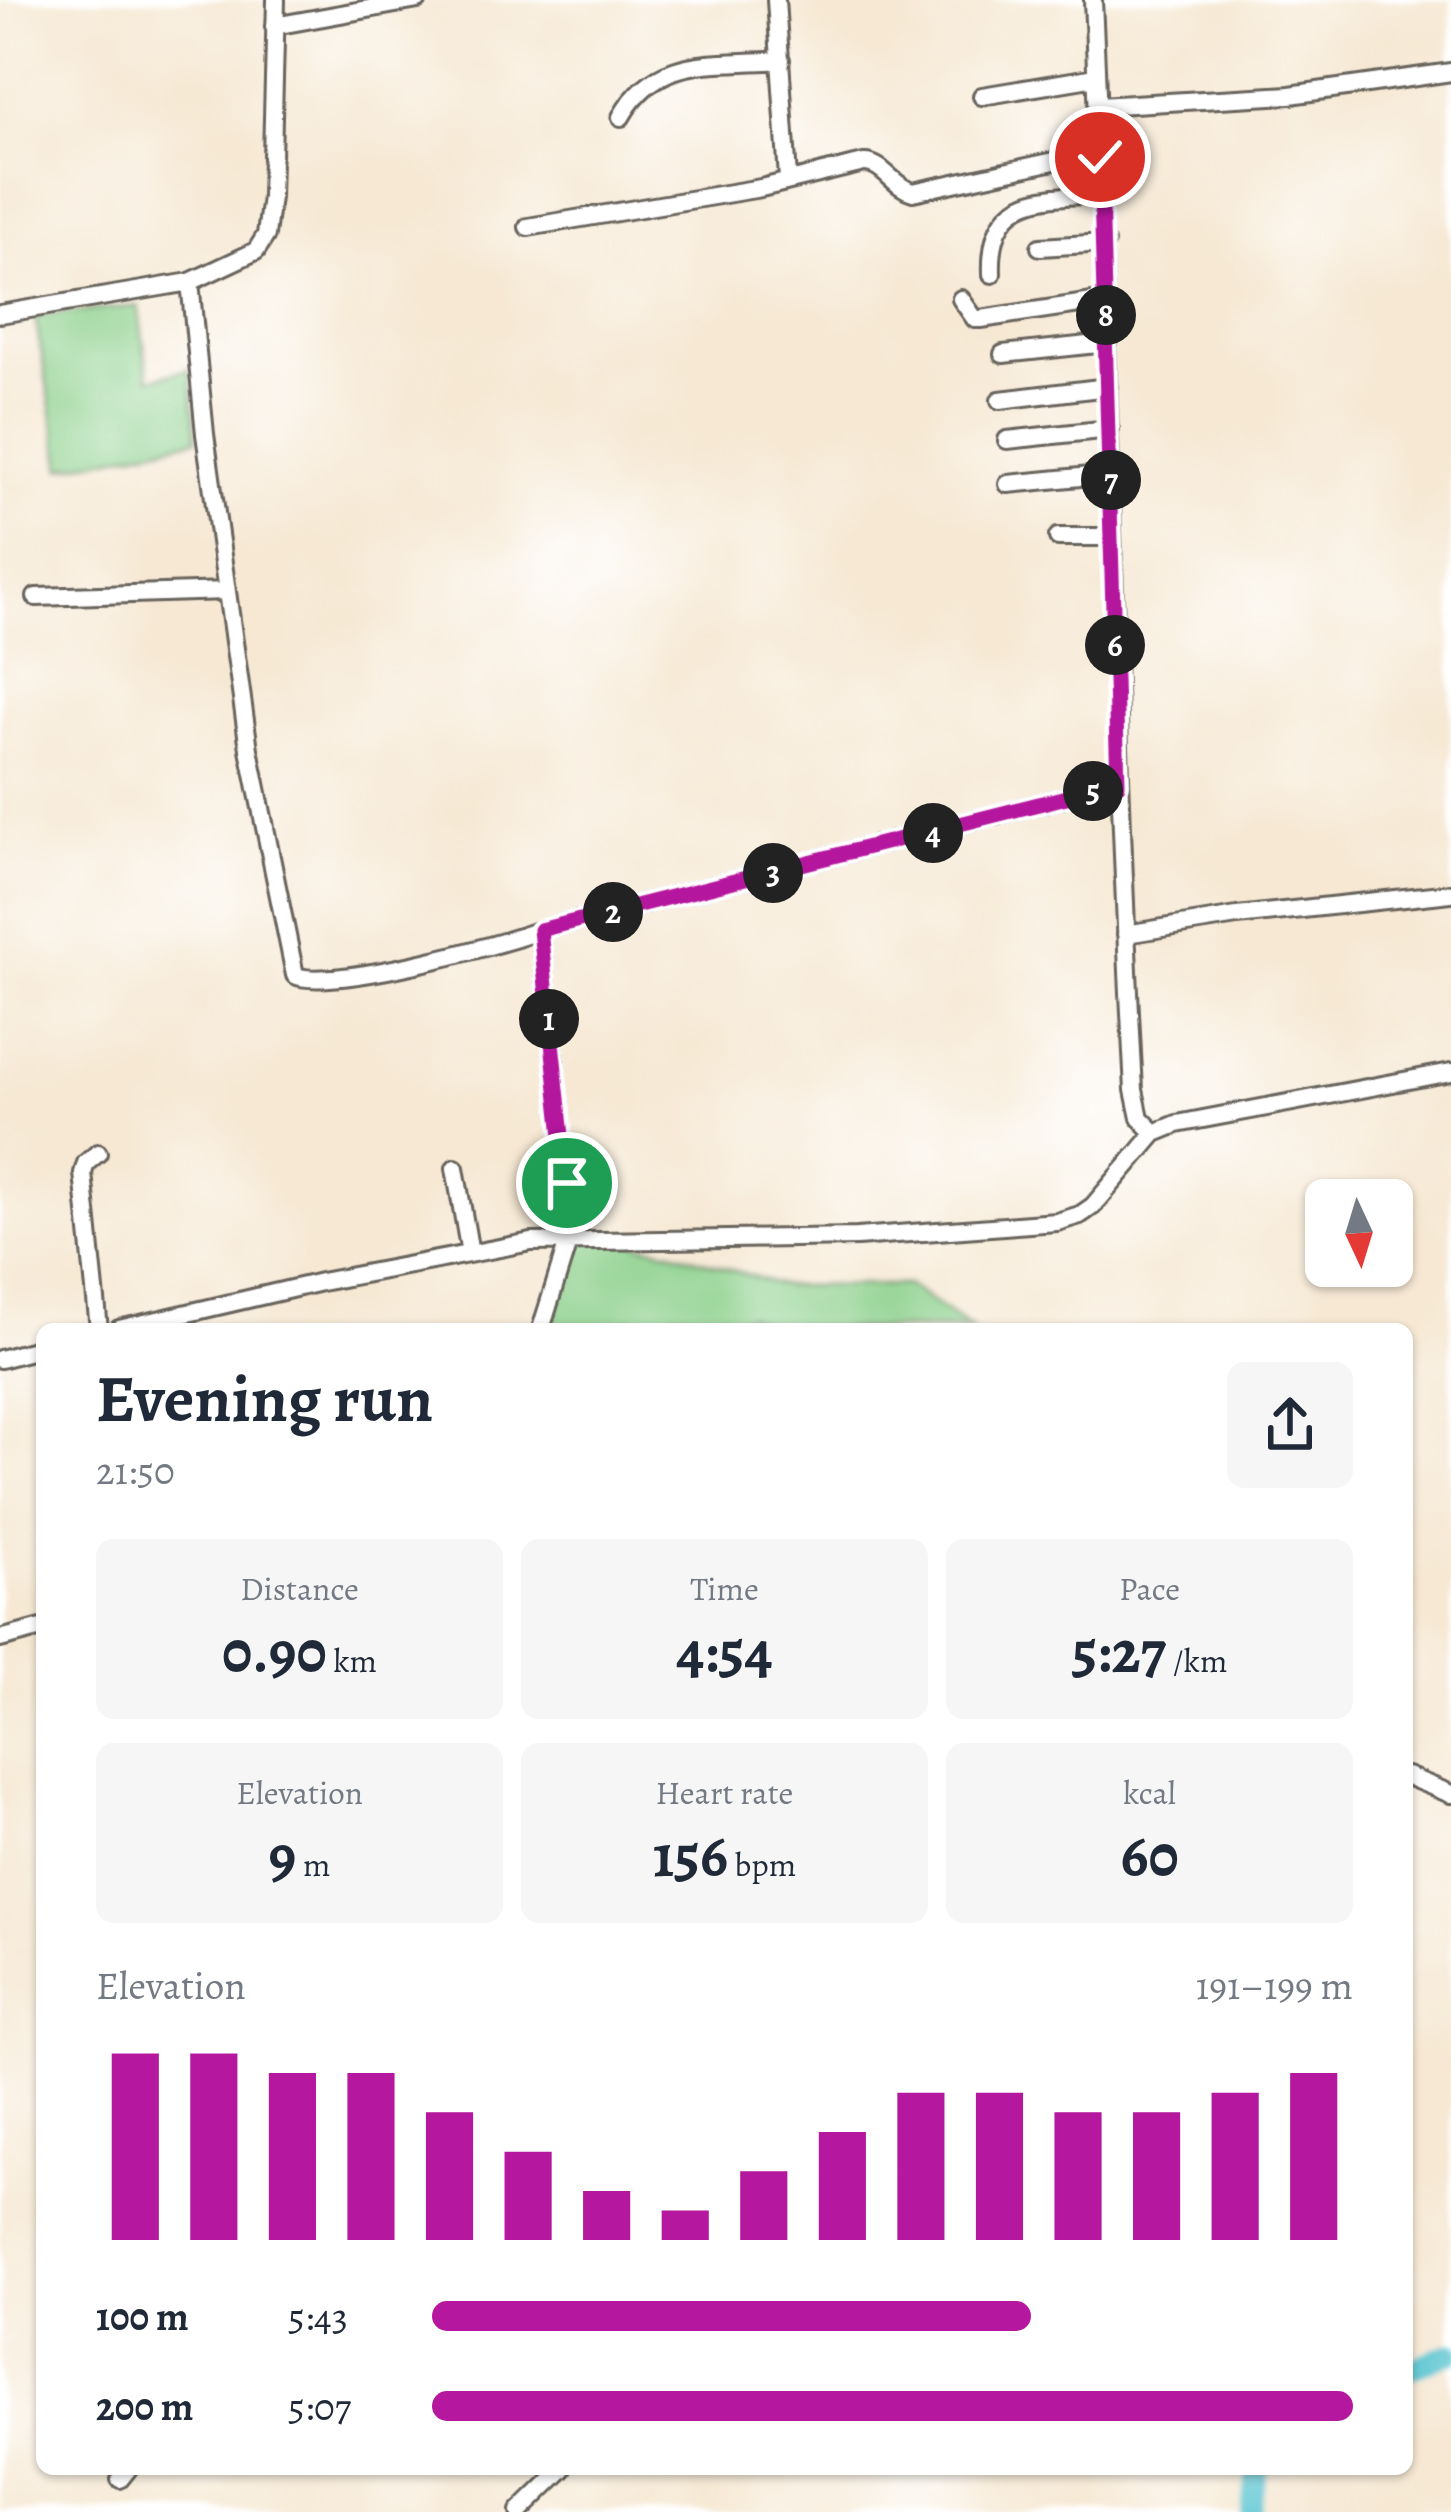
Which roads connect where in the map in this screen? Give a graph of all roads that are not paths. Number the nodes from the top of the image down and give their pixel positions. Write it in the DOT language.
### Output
graph roads {
  1 [pos="275,0"];
  2 [pos="418,0"];
  3 [pos="776,0"];
  4 [pos="1093,0"];
  5 [pos="274,26"];
  6 [pos="781,60"];
  7 [pos="1451,72"];
  8 [pos="1096,77"];
  9 [pos="982,96"];
  10 [pos="1098,106"];
  11 [pos="621,117"];
  12 [pos="1100,157"];
  13 [pos="788,179"];
  14 [pos="1102,194"];
  15 [pos="528,226"];
  16 [pos="1105,243"];
  17 [pos="1040,248"];
  18 [pos="992,274"];
  19 [pos="190,282"];
  20 [pos="961,299"];
  21 [pos="1106,299"];
  22 [pos="0,314"];
  23 [pos="1107,343"];
  24 [pos="1003,355"];
  25 [pos="1108,387"];
  26 [pos="1000,400"];
  27 [pos="1110,429"];
  28 [pos="1006,440"];
  29 [pos="1111,473"];
  30 [pos="1008,484"];
  31 [pos="1058,537"];
  32 [pos="1111,537"];
  33 [pos="227,591"];
  34 [pos="36,597"];
  35 [pos="1118,784"];
  36 [pos="1451,893"];
  37 [pos="540,930"];
  38 [pos="1126,934"];
  39 [pos="1451,1072"];
  40 [pos="1155,1133"];
  41 [pos="98,1153"];
  42 [pos="455,1168"];
  43 [pos="568,1239"];
  44 [pos="470,1253"];
  45 [pos="97,1323"];
  46 [pos="147,1323"];
  47 [pos="544,1323"];
  48 [pos="36,1350"];
  49 [pos="0,1359"];
  50 [pos="36,1630"];
  51 [pos="0,1639"];
  52 [pos="1413,1778"];
  53 [pos="1451,1794"];
  54 [pos="557,2475"];
  55 [pos="519,2512"];
  1 -- 5 [label="street"];
  2 -- 5 [label="street"];
  3 -- 6 [label="street"];
  4 -- 8 [label="street"];
  5 -- 19 [label="street"];
  6 -- 11 [label="street"];
  6 -- 13 [label="street"];
  7 -- 10 [label="street"];
  8 -- 9 [label="street"];
  8 -- 10 [label="street"];
  10 -- 12 [label="street"];
  12 -- 13 [label="street"];
  12 -- 14 [label="street"];
  13 -- 15 [label="street"];
  14 -- 16 [label="street"];
  14 -- 18 [label="street"];
  16 -- 17 [label="street"];
  16 -- 21 [label="street"];
  19 -- 22 [label="street"];
  19 -- 33 [label="street"];
  20 -- 21 [label="street"];
  21 -- 23 [label="street"];
  23 -- 24 [label="street"];
  23 -- 25 [label="street"];
  25 -- 26 [label="street"];
  25 -- 27 [label="street"];
  27 -- 28 [label="street"];
  27 -- 29 [label="street"];
  29 -- 30 [label="street"];
  29 -- 32 [label="street"];
  31 -- 32 [label="street"];
  32 -- 35 [label="street"];
  33 -- 34 [label="street"];
  33 -- 37 [label="street"];
  35 -- 37 [label="street"];
  35 -- 38 [label="street"];
  36 -- 38 [label="street"];
  37 -- 43 [label="street"];
  38 -- 40 [label="street"];
  39 -- 40 [label="street"];
  40 -- 43 [label="street"];
  41 -- 45 [label="street"];
  42 -- 44 [label="street"];
  43 -- 44 [label="street"];
  43 -- 47 [label="street"];
  44 -- 46 [label="street"];
  48 -- 49 [label="street"];
  50 -- 51 [label="street"];
  52 -- 53 [label="street"];
  54 -- 55 [label="street"];
}
